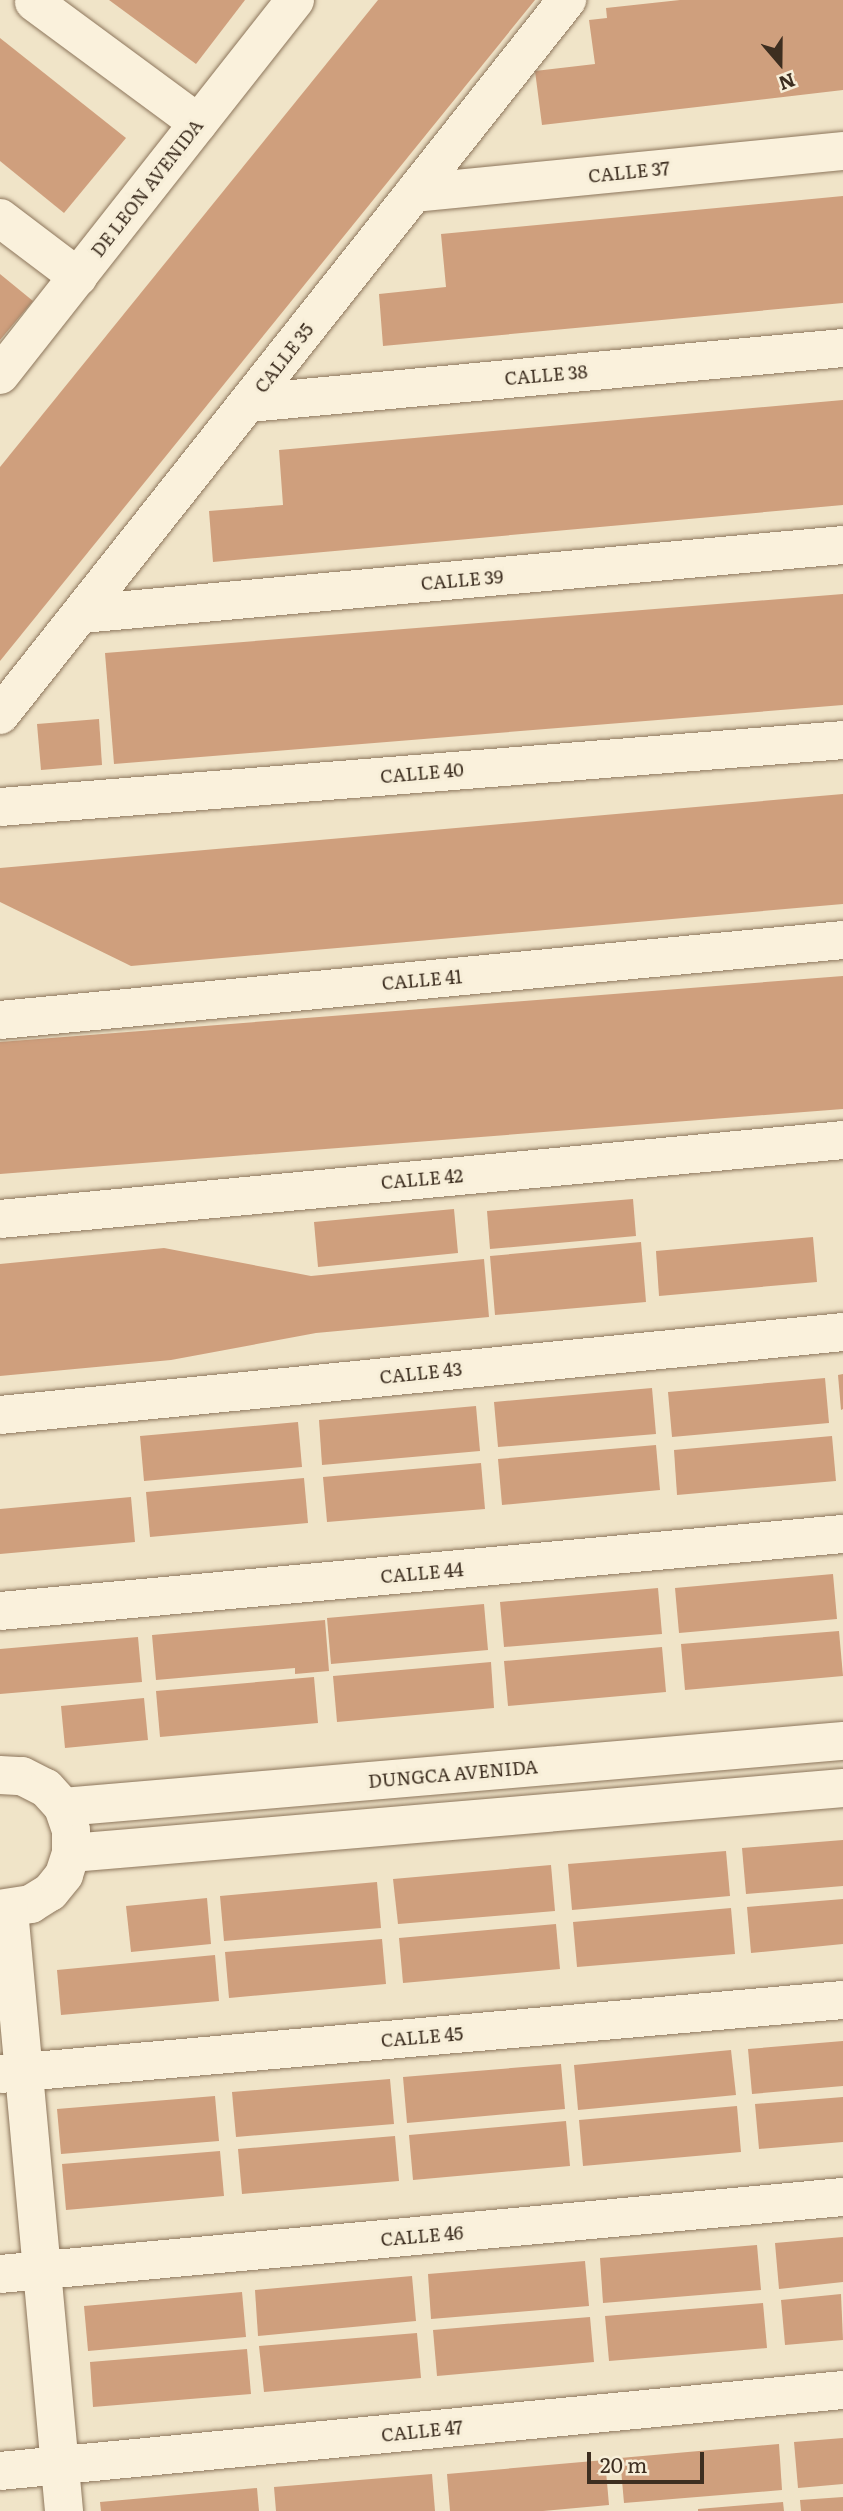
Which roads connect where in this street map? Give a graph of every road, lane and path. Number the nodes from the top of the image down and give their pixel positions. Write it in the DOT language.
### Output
graph roads {
  1 [pos="295,0"];
  2 [pos="567,0"];
  3 [pos="34,2"];
  4 [pos="198,124"];
  5 [pos="843,151"];
  6 [pos="414,193"];
  7 [pos="0,218"];
  8 [pos="78,277"];
  9 [pos="843,348"];
  10 [pos="0,375"];
  11 [pos="249,403"];
  12 [pos="843,545"];
  13 [pos="82,614"];
  14 [pos="0,715"];
  15 [pos="843,740"];
  16 [pos="0,807"];
  17 [pos="843,940"];
  18 [pos="0,1020"];
  19 [pos="843,1140"];
  20 [pos="0,1219"];
  21 [pos="843,1332"];
  22 [pos="0,1415"];
  23 [pos="843,1534"];
  24 [pos="0,1611"];
  25 [pos="843,1741"];
  26 [pos="0,1775"];
  27 [pos="843,1788"];
  28 [pos="63,1807"];
  29 [pos="71,1853"];
  30 [pos="4,1910"];
  31 [pos="843,2000"];
  32 [pos="13,2073"];
  33 [pos="843,2197"];
  34 [pos="42,2270"];
  35 [pos="0,2274"];
  36 [pos="843,2390"];
  37 [pos="61,2466"];
  38 [pos="0,2471"];
  39 [pos="64,2511"];
  1 -- 4 [label="street, DE LEON AVENIDA"];
  2 -- 6 [label="street, CALLE 35"];
  3 -- 4 [label="street"];
  4 -- 8 [label="street, DE LEON AVENIDA"];
  5 -- 6 [label="street, CALLE 37"];
  6 -- 11 [label="street, CALLE 35"];
  7 -- 8 [label="street"];
  8 -- 10 [label="street, DE LEON AVENIDA"];
  9 -- 11 [label="street, CALLE 38"];
  11 -- 13 [label="street, CALLE 35"];
  12 -- 13 [label="street, CALLE 39"];
  13 -- 14 [label="street, CALLE 35"];
  15 -- 16 [label="street, CALLE 40"];
  17 -- 18 [label="street, CALLE 41"];
  19 -- 20 [label="street, CALLE 42"];
  21 -- 22 [label="street, CALLE 43"];
  23 -- 24 [label="street, CALLE 44"];
  25 -- 28 [label="street, DUNGCA AVENIDA"];
  26 -- 28 [label="street"];
  27 -- 29 [label="street"];
  28 -- 29 [label="street"];
  29 -- 30 [label="street"];
  30 -- 32 [label="street"];
  31 -- 32 [label="street, CALLE 45"];
  32 -- 34 [label="street"];
  33 -- 34 [label="street, CALLE 46"];
  34 -- 35 [label="street, CALLE 46"];
  34 -- 37 [label="street"];
  36 -- 37 [label="street, CALLE 47"];
  37 -- 38 [label="street, CALLE 47"];
  37 -- 39 [label="street"];
}
